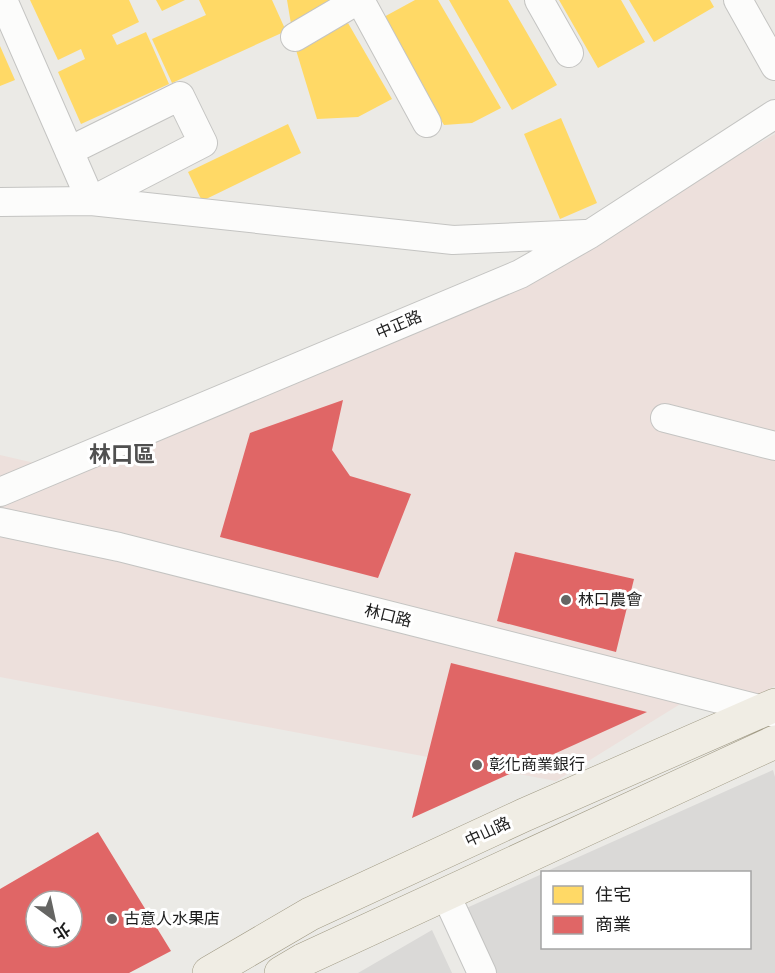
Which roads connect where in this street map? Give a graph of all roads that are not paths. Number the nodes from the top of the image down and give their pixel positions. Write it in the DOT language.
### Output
graph roads {
  1 [pos="3,0"];
  2 [pos="359,0"];
  3 [pos="539,0"];
  4 [pos="738,0"];
  5 [pos="295,37"];
  6 [pos="569,53"];
  7 [pos="775,66"];
  8 [pos="775,114"];
  9 [pos="427,123"];
  10 [pos="69,151"];
  11 [pos="91,201"];
  12 [pos="0,202"];
  13 [pos="590,234"];
  14 [pos="665,418"];
  15 [pos="775,446"];
  16 [pos="0,492"];
  17 [pos="0,522"];
  18 [pos="772,709"];
  19 [pos="775,742"];
  20 [pos="446,895"];
  21 [pos="209,973"];
  22 [pos="280,973"];
  23 [pos="482,973"];
  1 -- 10 [label="street"];
  2 -- 5 [label="street"];
  2 -- 9 [label="street"];
  3 -- 6 [label="street"];
  4 -- 7 [label="street"];
  8 -- 13 [label="street, 中正路"];
  10 -- 11 [label="street"];
  10 -- 11 [label="street"];
  11 -- 12 [label="street"];
  11 -- 13 [label="street"];
  13 -- 16 [label="street, 中正路"];
  14 -- 15 [label="street"];
  17 -- 18 [label="street, 林口路"];
  18 -- 21 [label="main road, 中山路"];
  19 -- 20 [label="main road"];
  20 -- 22 [label="main road"];
  20 -- 23 [label="street"];
}
